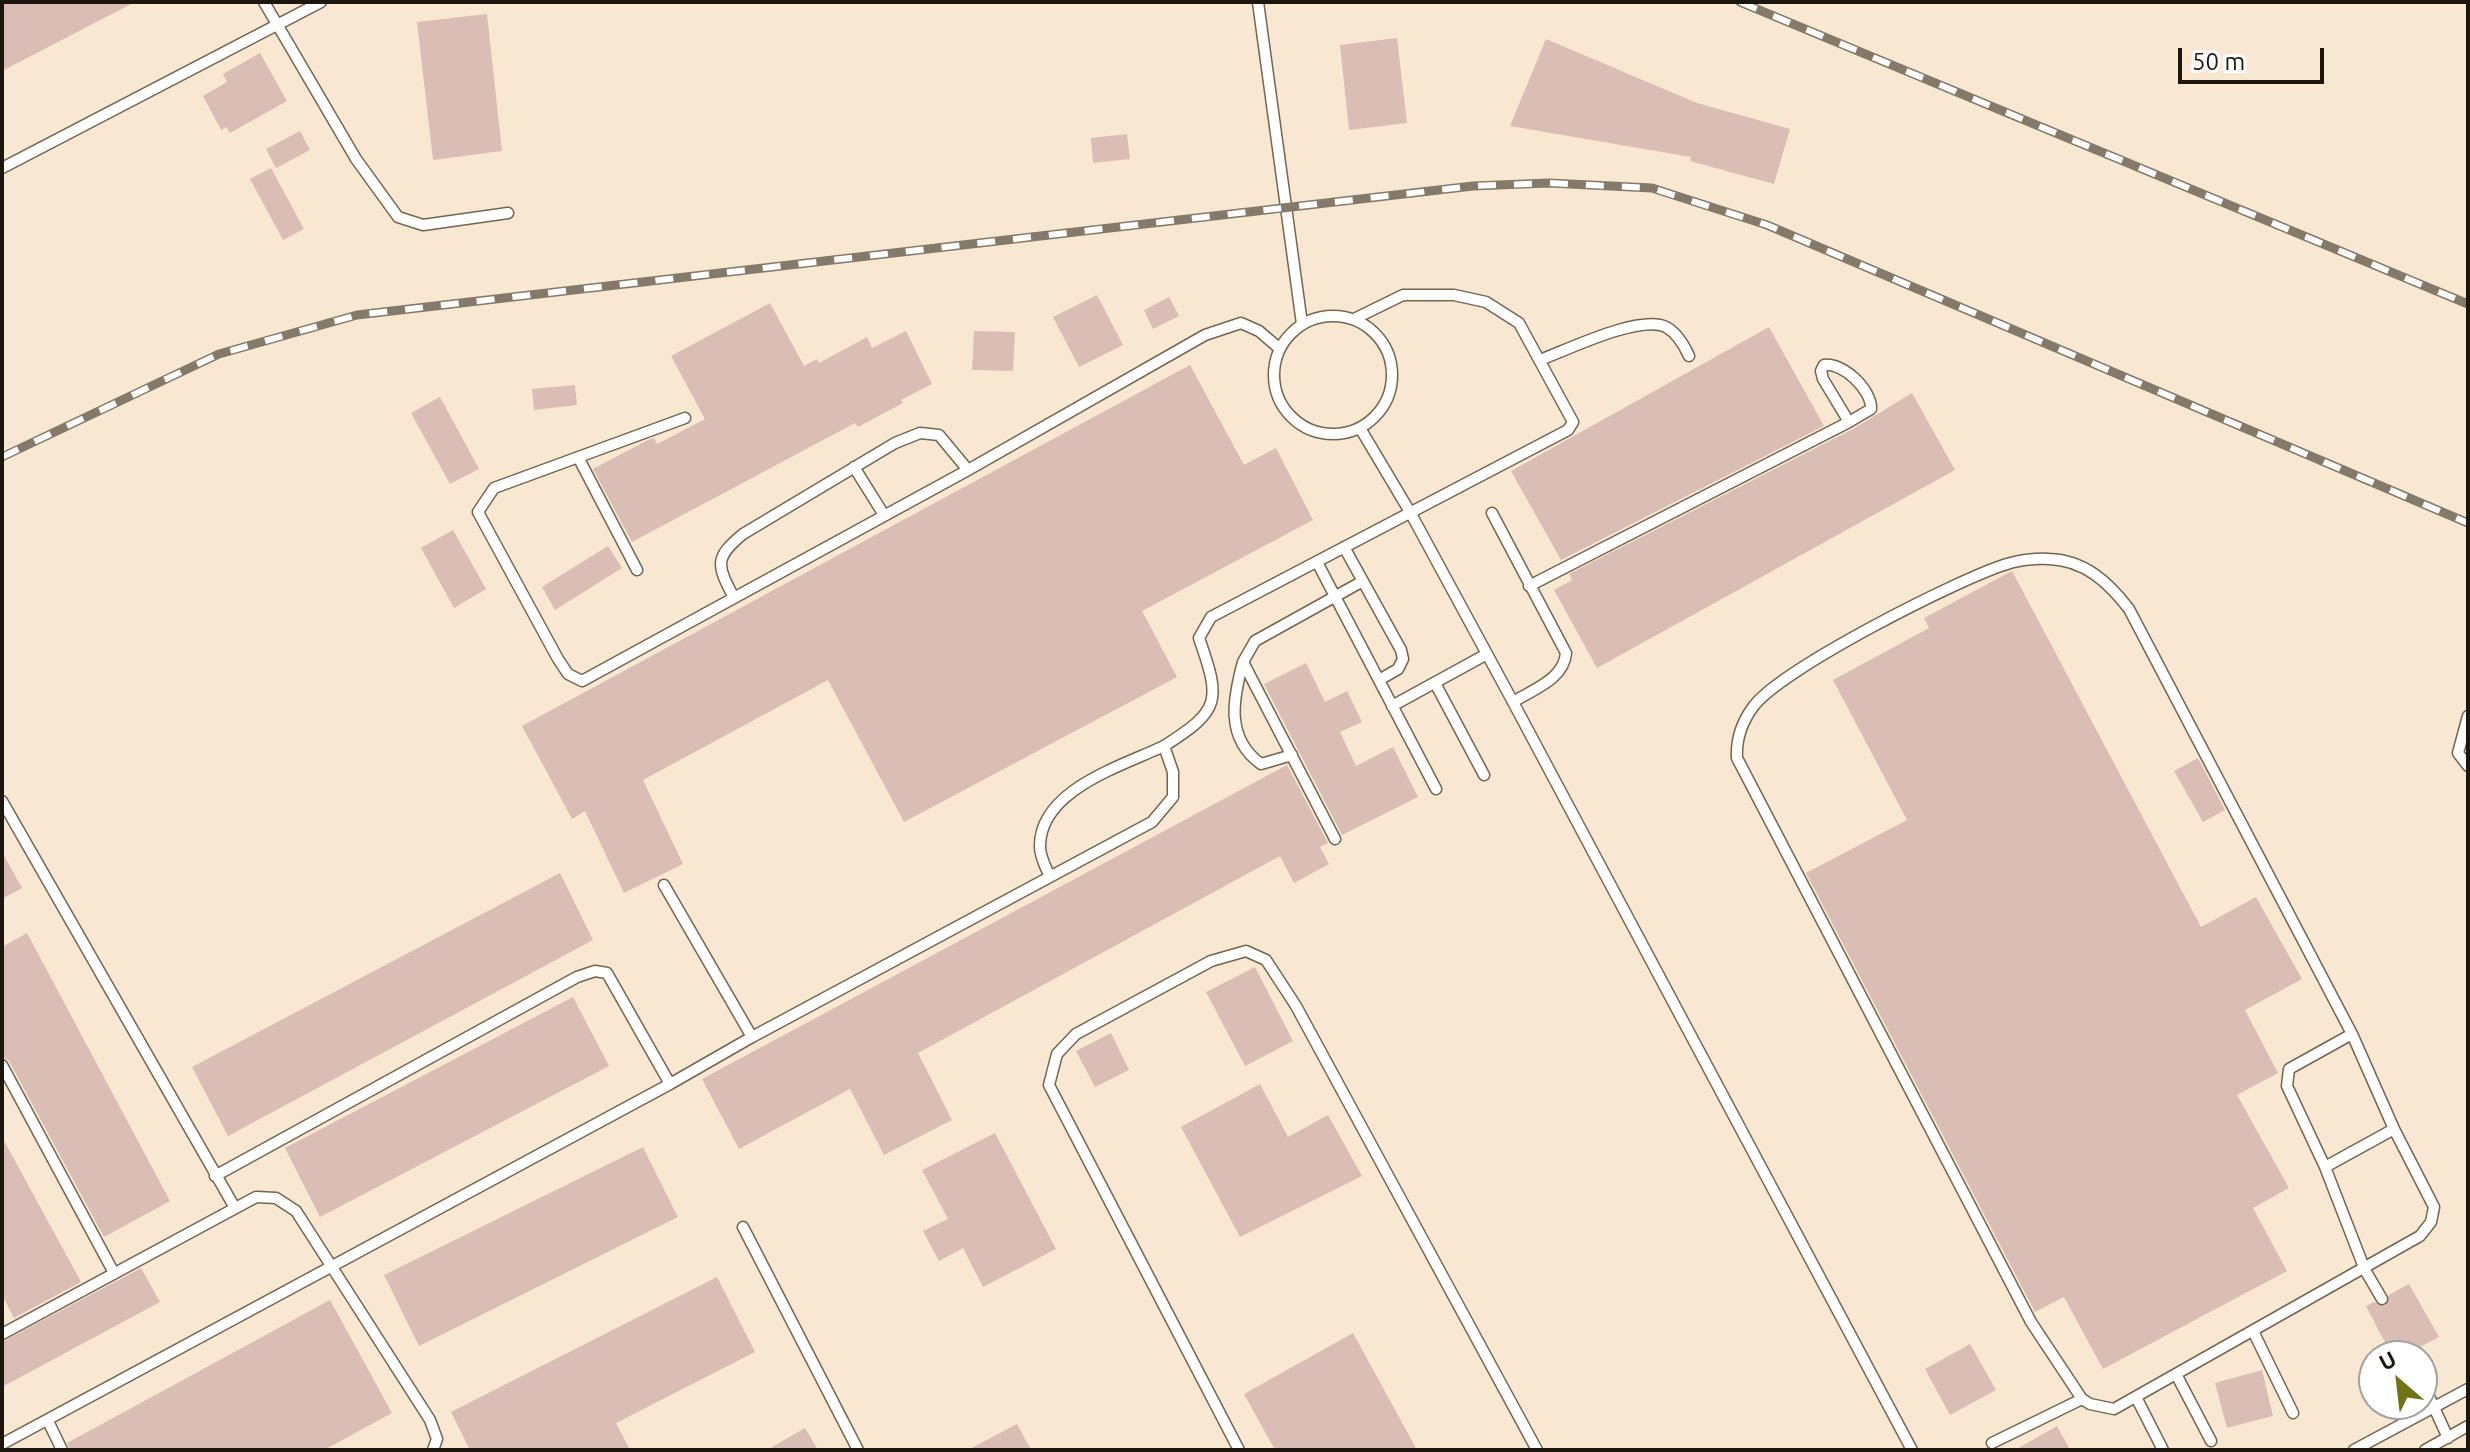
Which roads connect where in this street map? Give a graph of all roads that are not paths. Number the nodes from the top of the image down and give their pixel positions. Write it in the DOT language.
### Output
graph roads {
  1 [pos="264,2"];
  2 [pos="321,2"];
  3 [pos="1258,2"];
  4 [pos="277,23"];
  5 [pos="2,168"];
  6 [pos="508,213"];
  7 [pos="1354,319"];
  8 [pos="1302,324"];
  9 [pos="1280,349"];
  10 [pos="1689,356"];
  11 [pos="1540,360"];
  12 [pos="685,418"];
  13 [pos="1849,422"];
  14 [pos="1360,428"];
  15 [pos="578,457"];
  16 [pos="854,467"];
  17 [pos="968,470"];
  18 [pos="1410,512"];
  19 [pos="1492,513"];
  20 [pos="884,515"];
  21 [pos="1344,547"];
  22 [pos="1317,562"];
  23 [pos="637,570"];
  24 [pos="1363,581"];
  25 [pos="1529,586"];
  26 [pos="733,596"];
  27 [pos="1335,596"];
  28 [pos="1487,654"];
  29 [pos="1243,662"];
  30 [pos="1379,680"];
  31 [pos="1435,683"];
  32 [pos="1513,702"];
  33 [pos="1392,706"];
  34 [pos="2468,716"];
  35 [pos="1164,746"];
  36 [pos="1292,755"];
  37 [pos="2468,766"];
  38 [pos="1484,775"];
  39 [pos="1436,789"];
  40 [pos="2,801"];
  41 [pos="1335,839"];
  42 [pos="1050,877"];
  43 [pos="664,885"];
  44 [pos="2352,1034"];
  45 [pos="752,1037"];
  46 [pos="2,1065"];
  47 [pos="670,1084"];
  48 [pos="2394,1129"];
  49 [pos="2325,1167"];
  50 [pos="215,1176"];
  51 [pos="235,1208"];
  52 [pos="743,1227"];
  53 [pos="331,1265"];
  54 [pos="2365,1270"];
  55 [pos="114,1273"];
  56 [pos="2382,1299"];
  57 [pos="2253,1331"];
  58 [pos="2,1334"];
  59 [pos="2176,1374"];
  60 [pos="2468,1389"];
  61 [pos="2136,1397"];
  62 [pos="2082,1399"];
  63 [pos="2438,1406"];
  64 [pos="2293,1413"];
  65 [pos="2438,1417"];
  66 [pos="2411,1420"];
  67 [pos="48,1421"];
  68 [pos="2468,1426"];
  69 [pos="2448,1438"];
  70 [pos="2211,1441"];
  71 [pos="1992,1443"];
  72 [pos="2,1444"];
  73 [pos="62,1450"];
  74 [pos="433,1450"];
  75 [pos="858,1450"];
  76 [pos="1239,1450"];
  77 [pos="1537,1450"];
  78 [pos="1912,1450"];
  79 [pos="2163,1450"];
  80 [pos="2354,1450"];
  81 [pos="2425,1450"];
  1 -- 4 [label="lane"];
  2 -- 4 [label="lane"];
  3 -- 8 [label="lane"];
  4 -- 5 [label="lane"];
  4 -- 6 [label="lane"];
  7 -- 8 [label="lane"];
  7 -- 11 [label="lane"];
  7 -- 14 [label="lane"];
  8 -- 9 [label="lane"];
  9 -- 14 [label="lane"];
  9 -- 17 [label="lane"];
  10 -- 11 [label="lane"];
  11 -- 18 [label="lane"];
  12 -- 15 [label="lane"];
  13 -- 13 [label="lane"];
  13 -- 25 [label="lane"];
  14 -- 18 [label="lane"];
  15 -- 23 [label="lane"];
  15 -- 26 [label="lane"];
  16 -- 17 [label="lane"];
  16 -- 20 [label="lane"];
  16 -- 26 [label="lane"];
  17 -- 20 [label="lane"];
  18 -- 21 [label="lane"];
  18 -- 28 [label="lane"];
  19 -- 25 [label="lane"];
  20 -- 26 [label="lane"];
  21 -- 22 [label="lane"];
  21 -- 24 [label="lane"];
  22 -- 27 [label="lane"];
  22 -- 35 [label="lane"];
  24 -- 27 [label="lane"];
  24 -- 30 [label="lane"];
  25 -- 32 [label="lane"];
  27 -- 29 [label="lane"];
  27 -- 30 [label="lane"];
  28 -- 31 [label="lane"];
  28 -- 32 [label="lane"];
  29 -- 36 [label="lane"];
  29 -- 36 [label="lane"];
  30 -- 33 [label="lane"];
  31 -- 33 [label="lane"];
  31 -- 38 [label="lane"];
  32 -- 78 [label="lane"];
  33 -- 39 [label="lane"];
  34 -- 37 [label="lane"];
  35 -- 42 [label="lane"];
  35 -- 42 [label="lane"];
  36 -- 41 [label="lane"];
  40 -- 50 [label="lane"];
  42 -- 45 [label="lane"];
  43 -- 45 [label="lane"];
  44 -- 48 [label="lane"];
  44 -- 49 [label="lane"];
  44 -- 62 [label="lane"];
  45 -- 47 [label="lane"];
  46 -- 55 [label="lane"];
  47 -- 50 [label="lane"];
  47 -- 53 [label="lane"];
  48 -- 49 [label="lane"];
  48 -- 54 [label="lane"];
  49 -- 54 [label="lane"];
  50 -- 51 [label="lane"];
  51 -- 53 [label="lane"];
  51 -- 55 [label="lane"];
  52 -- 75 [label="lane"];
  53 -- 67 [label="lane"];
  53 -- 74 [label="lane"];
  54 -- 56 [label="lane"];
  54 -- 57 [label="lane"];
  55 -- 58 [label="lane"];
  57 -- 59 [label="lane"];
  57 -- 64 [label="lane"];
  59 -- 61 [label="lane"];
  59 -- 70 [label="lane"];
  60 -- 63 [label="lane"];
  61 -- 62 [label="lane"];
  61 -- 79 [label="lane"];
  62 -- 71 [label="lane"];
  65 -- 69 [label="lane"];
  66 -- 80 [label="lane"];
  67 -- 72 [label="lane"];
  67 -- 73 [label="lane"];
  68 -- 69 [label="lane"];
  69 -- 81 [label="lane"];
  76 -- 77 [label="lane"];
}
